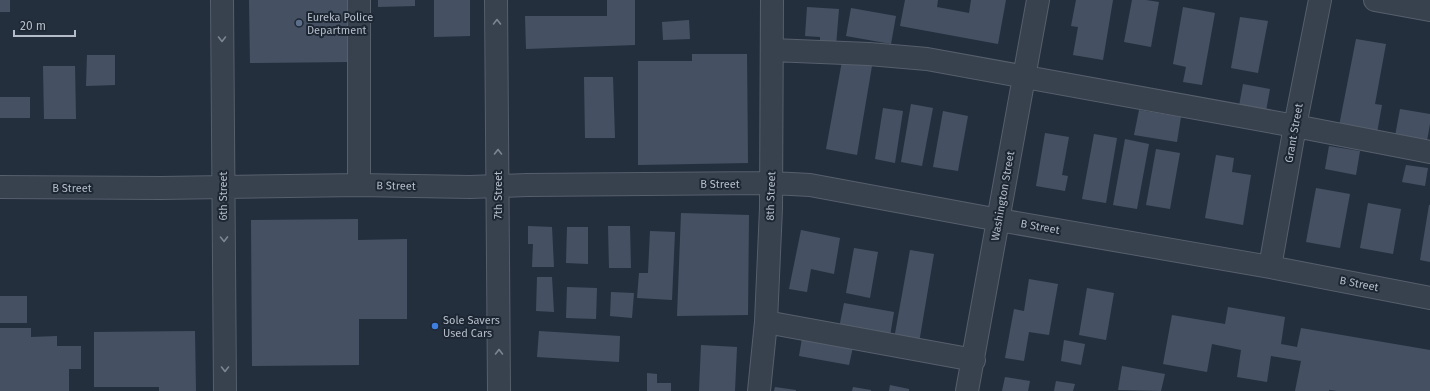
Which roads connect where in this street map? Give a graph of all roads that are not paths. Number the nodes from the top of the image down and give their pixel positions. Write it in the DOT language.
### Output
graph roads {
  1 [pos="222,0"];
  2 [pos="359,0"];
  3 [pos="496,0"];
  4 [pos="772,0"];
  5 [pos="1038,0"];
  6 [pos="1320,0"];
  7 [pos="1374,0"];
  8 [pos="1430,10"];
  9 [pos="772,50"];
  10 [pos="1024,78"];
  11 [pos="1295,126"];
  12 [pos="1430,152"];
  13 [pos="772,183"];
  14 [pos="359,185"];
  15 [pos="0,187"];
  16 [pos="223,187"];
  17 [pos="498,187"];
  18 [pos="999,220"];
  19 [pos="1270,267"];
  20 [pos="1430,298"];
  21 [pos="766,322"];
  22 [pos="974,360"];
  23 [pos="225,391"];
  24 [pos="499,391"];
  25 [pos="759,391"];
  26 [pos="968,391"];
  1 -- 16 [label="street, 6th Street, one-way"];
  2 -- 14 [label="street"];
  17 -- 3 [label="street, 7th Street, one-way"];
  4 -- 9 [label="street, 8th Street"];
  5 -- 10 [label="street, Washington Street"];
  6 -- 11 [label="street, Grant Street"];
  7 -- 8 [label="street"];
  9 -- 10 [label="street"];
  9 -- 13 [label="street, 8th Street"];
  10 -- 11 [label="street"];
  10 -- 18 [label="street, Washington Street"];
  11 -- 12 [label="street"];
  11 -- 19 [label="street, Grant Street"];
  13 -- 17 [label="street, B Street"];
  13 -- 18 [label="street, B Street"];
  13 -- 21 [label="street, 8th Street"];
  14 -- 16 [label="street, B Street"];
  14 -- 17 [label="street, B Street"];
  15 -- 16 [label="street, B Street"];
  16 -- 23 [label="street, 6th Street, one-way"];
  24 -- 17 [label="street, 7th Street, one-way"];
  18 -- 19 [label="street, B Street"];
  18 -- 22 [label="street, Washington Street"];
  19 -- 20 [label="street, B Street"];
  21 -- 22 [label="street"];
  21 -- 25 [label="street, 8th Street"];
  22 -- 26 [label="street, Washington Street"];
}
